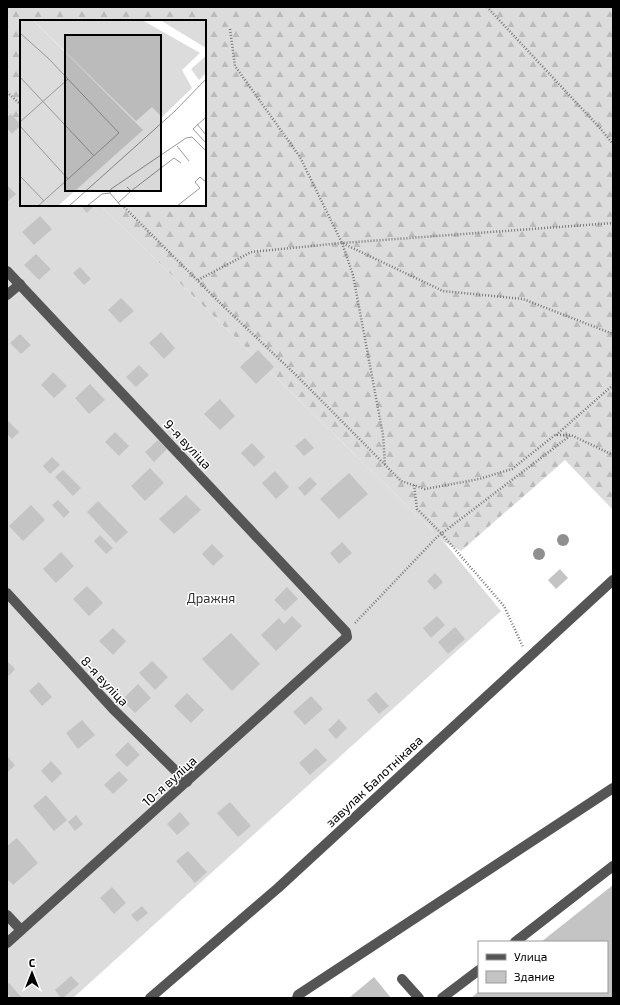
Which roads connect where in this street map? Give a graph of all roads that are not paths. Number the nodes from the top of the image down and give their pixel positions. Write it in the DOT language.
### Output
graph roads {
  1 [pos="7,270"];
  2 [pos="20,284"];
  3 [pos="7,295"];
  4 [pos="613,580"];
  5 [pos="7,593"];
  6 [pos="346,634"];
  7 [pos="187,782"];
  8 [pos="613,788"];
  9 [pos="613,866"];
  10 [pos="7,914"];
  11 [pos="21,930"];
  12 [pos="516,941"];
  13 [pos="7,943"];
  14 [pos="478,971"];
  15 [pos="402,979"];
  16 [pos="150,998"];
  17 [pos="297,998"];
  18 [pos="419,998"];
  19 [pos="442,998"];
  1 -- 2 [label="street, 9-я вуліца"];
  2 -- 3 [label="street"];
  2 -- 6 [label="street, 9-я вуліца"];
  4 -- 16 [label="street, завулак Балотнікава"];
  5 -- 7 [label="street, 8-я вуліца"];
  6 -- 7 [label="street, 10-я вуліца"];
  7 -- 11 [label="street, 10-я вуліца"];
  8 -- 17 [label="street"];
  9 -- 12 [label="street"];
  10 -- 11 [label="street"];
  11 -- 13 [label="street, 10-я вуліца"];
  14 -- 19 [label="street"];
  15 -- 18 [label="street"];
}
